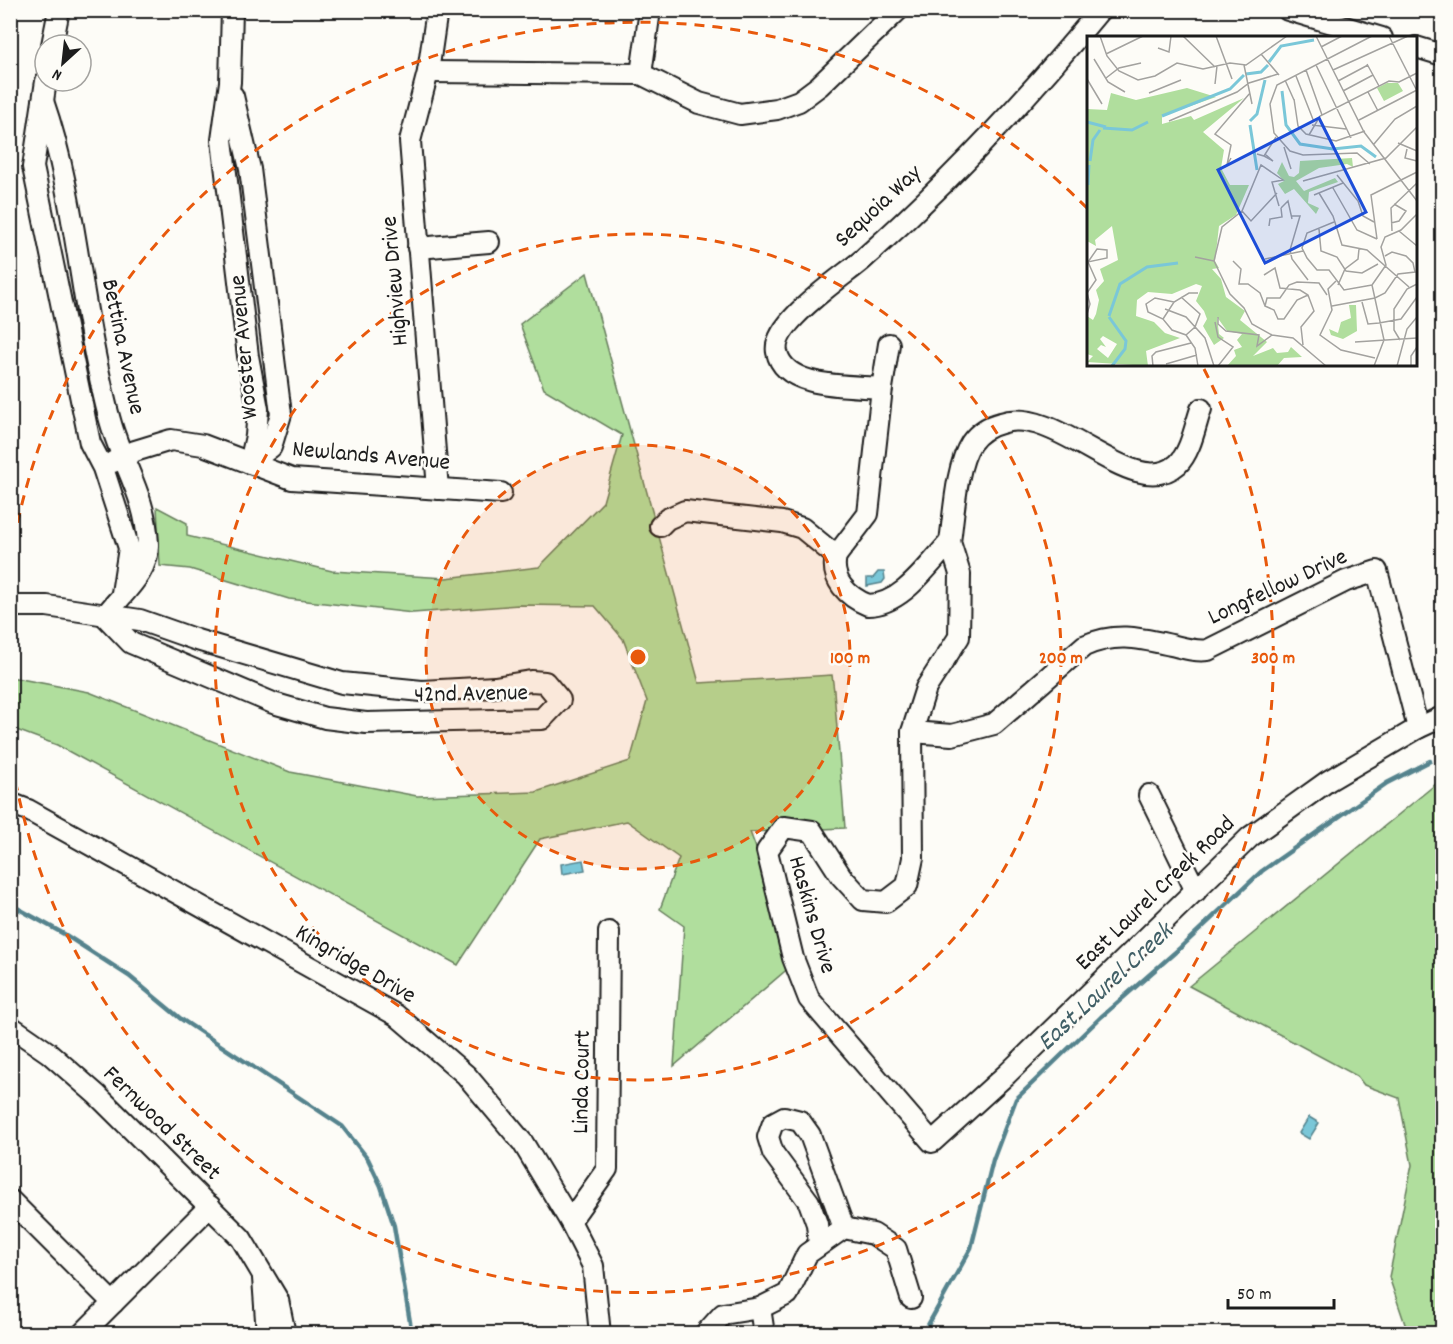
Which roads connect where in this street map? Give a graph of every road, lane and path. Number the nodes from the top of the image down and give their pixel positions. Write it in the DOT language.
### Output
graph roads {
  1 [pos="58,10"];
  2 [pos="232,10"];
  3 [pos="437,10"];
  4 [pos="650,10"];
  5 [pos="898,10"];
  6 [pos="1100,10"];
  7 [pos="1288,10"];
  8 [pos="54,33"];
  9 [pos="1375,36"];
  10 [pos="1417,47"];
  11 [pos="1439,54"];
  12 [pos="428,72"];
  13 [pos="641,74"];
  14 [pos="44,93"];
  15 [pos="43,101"];
  16 [pos="489,242"];
  17 [pos="418,248"];
  18 [pos="889,344"];
  19 [pos="882,388"];
  20 [pos="1201,409"];
  21 [pos="124,456"];
  22 [pos="250,464"];
  23 [pos="103,468"];
  24 [pos="438,489"];
  25 [pos="501,493"];
  26 [pos="660,526"];
  27 [pos="950,542"];
  28 [pos="836,556"];
  29 [pos="122,593"];
  30 [pos="10,606"];
  31 [pos="105,616"];
  32 [pos="1443,717"];
  33 [pos="1418,728"];
  34 [pos="912,732"];
  35 [pos="1149,795"];
  36 [pos="10,803"];
  37 [pos="1196,891"];
  38 [pos="609,932"];
  39 [pos="10,1026"];
  40 [pos="932,1143"];
  41 [pos="10,1200"];
  42 [pos="210,1206"];
  43 [pos="570,1221"];
  44 [pos="844,1228"];
  45 [pos="819,1244"];
  46 [pos="262,1272"];
  47 [pos="911,1298"];
  48 [pos="113,1303"];
  49 [pos="760,1308"];
  50 [pos="82,1334"];
  51 [pos="267,1334"];
  52 [pos="285,1334"];
  53 [pos="600,1334"];
  54 [pos="705,1334"];
  55 [pos="764,1334"];
  1 -- 8 [label="street"];
  2 -- 22 [label="street, Wooster Avenue"];
  3 -- 12 [label="street"];
  4 -- 13 [label="street"];
  5 -- 13 [label="street"];
  6 -- 19 [label="street, Sequoia Way"];
  7 -- 9 [label="street"];
  10 -- 11 [label="street"];
  12 -- 13 [label="street"];
  12 -- 17 [label="street, Highview Drive"];
  14 -- 15 [label="street, Bettina Avenue"];
  15 -- 21 [label="street, Bettina Avenue"];
  15 -- 23 [label="street, Bettina Avenue"];
  16 -- 17 [label="street"];
  17 -- 24 [label="street, Highview Drive"];
  18 -- 19 [label="street"];
  19 -- 28 [label="street"];
  20 -- 27 [label="street"];
  21 -- 22 [label="street, Newlands Avenue"];
  21 -- 23 [label="street, Newlands Avenue"];
  21 -- 29 [label="street, Bettina Avenue"];
  22 -- 24 [label="street, Newlands Avenue"];
  23 -- 29 [label="street, Bettina Avenue"];
  24 -- 25 [label="street, Newlands Avenue"];
  26 -- 28 [label="street"];
  27 -- 28 [label="street"];
  27 -- 34 [label="street, Haskins Drive"];
  29 -- 31 [label="street, Bettina Avenue"];
  30 -- 31 [label="street, 42nd Avenue"];
  31 -- 31 [label="street, 42nd Avenue"];
  32 -- 33 [label="street, East Laurel Creek Road"];
  33 -- 34 [label="street, Longfellow Drive"];
  33 -- 37 [label="street, East Laurel Creek Road"];
  34 -- 40 [label="street, Haskins Drive"];
  35 -- 37 [label="street"];
  36 -- 43 [label="street, Kingridge Drive"];
  37 -- 40 [label="street, East Laurel Creek Road"];
  38 -- 43 [label="street, Linda Court"];
  39 -- 42 [label="street, Fernwood Street"];
  41 -- 48 [label="street"];
  42 -- 46 [label="street, Fernwood Street"];
  42 -- 48 [label="street"];
  43 -- 53 [label="street, Kingridge Drive"];
  44 -- 45 [label="street"];
  44 -- 45 [label="street"];
  44 -- 47 [label="street"];
  45 -- 49 [label="street"];
  46 -- 51 [label="street, Fernwood Street"];
  46 -- 52 [label="street, Fernwood Street"];
  48 -- 50 [label="street"];
  49 -- 54 [label="street"];
  49 -- 55 [label="street"];
}
